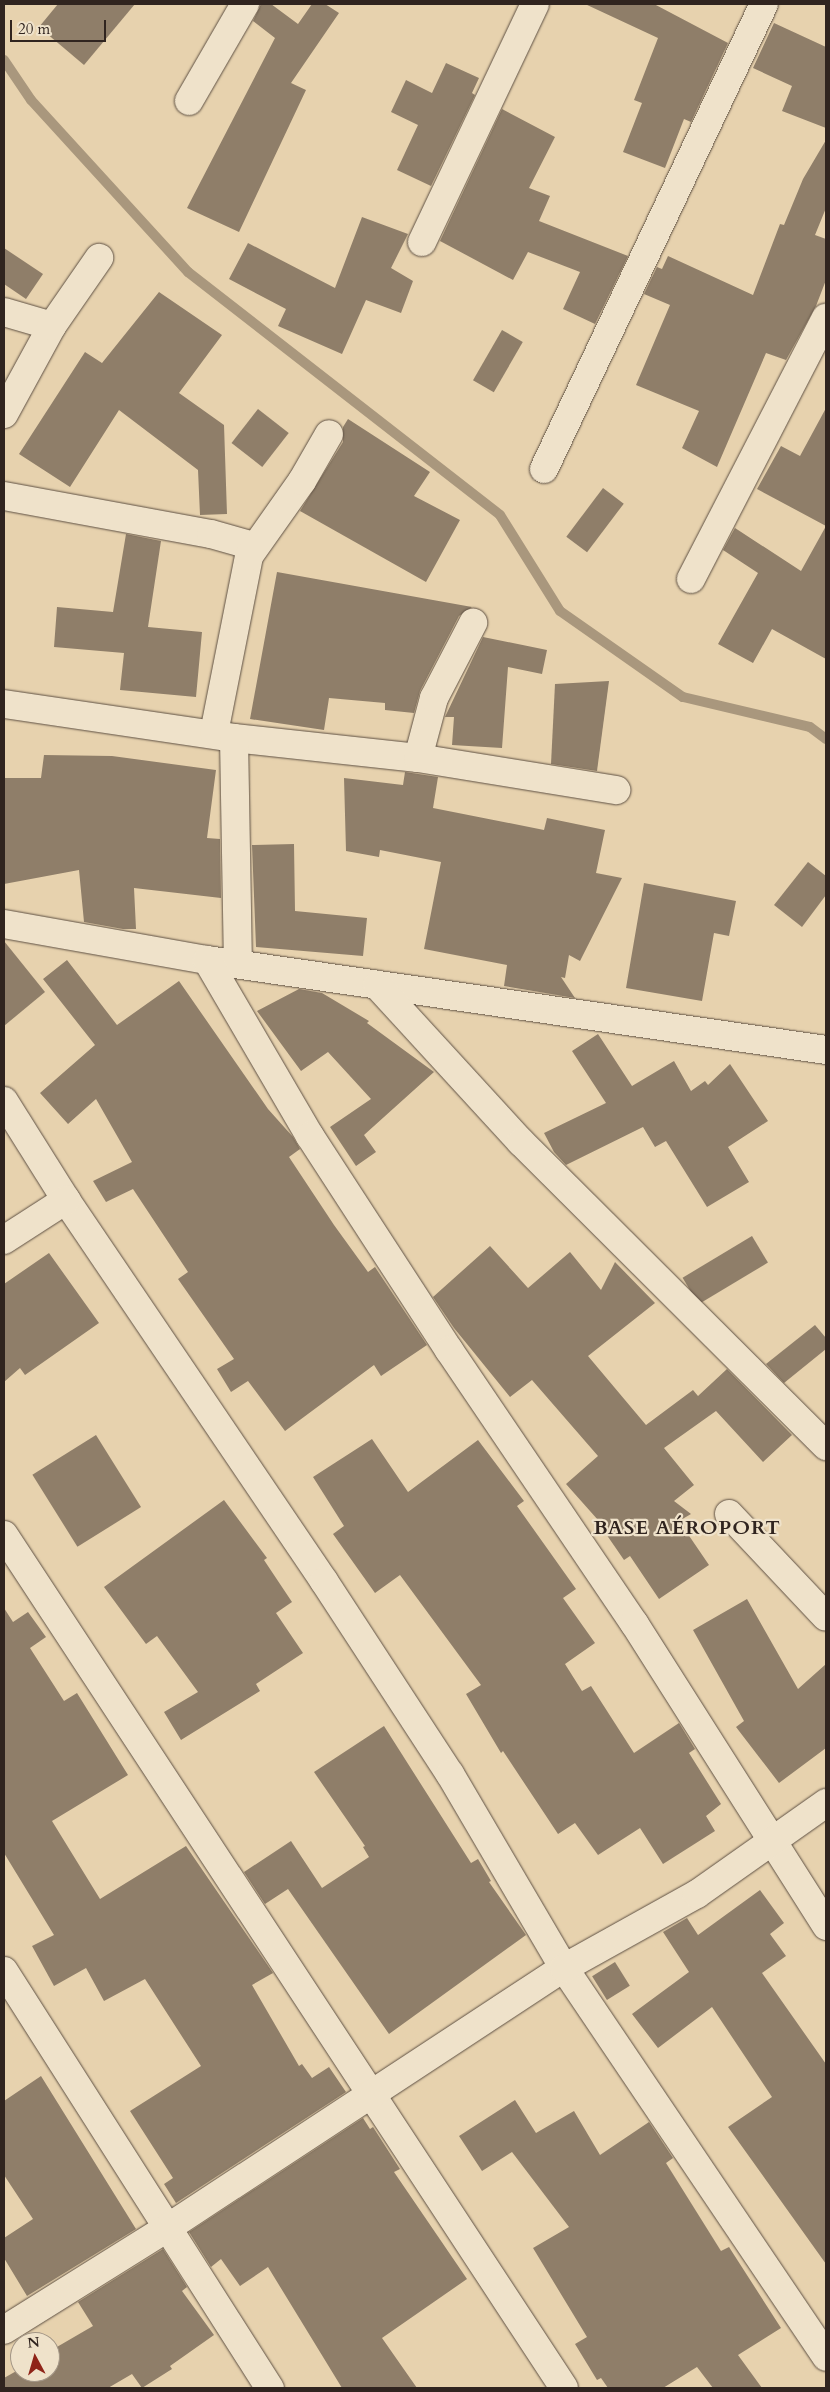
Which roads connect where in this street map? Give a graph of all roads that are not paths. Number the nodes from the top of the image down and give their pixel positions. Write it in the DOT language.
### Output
graph roads {
  1 [pos="244,4"];
  2 [pos="535,4"];
  3 [pos="764,4"];
  4 [pos="189,101"];
  5 [pos="422,242"];
  6 [pos="99,258"];
  7 [pos="4,312"];
  8 [pos="826,318"];
  9 [pos="52,326"];
  10 [pos="4,414"];
  11 [pos="329,434"];
  12 [pos="544,469"];
  13 [pos="4,496"];
  14 [pos="253,546"];
  15 [pos="691,579"];
  16 [pos="473,623"];
  17 [pos="4,704"];
  18 [pos="224,736"];
  19 [pos="418,758"];
  20 [pos="616,790"];
  21 [pos="4,924"];
  22 [pos="207,960"];
  23 [pos="238,964"];
  24 [pos="377,985"];
  25 [pos="826,1050"];
  26 [pos="4,1101"];
  27 [pos="66,1200"];
  28 [pos="4,1240"];
  29 [pos="826,1446"];
  30 [pos="729,1514"];
  31 [pos="4,1535"];
  32 [pos="826,1617"];
  33 [pos="826,1803"];
  34 [pos="771,1842"];
  35 [pos="826,1926"];
  36 [pos="564,1968"];
  37 [pos="4,1971"];
  38 [pos="371,2093"];
  39 [pos="169,2227"];
  40 [pos="4,2330"];
  41 [pos="826,2357"];
  42 [pos="270,2388"];
  43 [pos="564,2388"];
  1 -- 4 [label="street"];
  2 -- 5 [label="street"];
  3 -- 12 [label="street"];
  6 -- 9 [label="street"];
  7 -- 9 [label="street"];
  8 -- 15 [label="street"];
  9 -- 10 [label="street"];
  11 -- 14 [label="street"];
  13 -- 14 [label="street"];
  14 -- 18 [label="street"];
  16 -- 19 [label="street"];
  17 -- 18 [label="street"];
  18 -- 19 [label="street"];
  18 -- 23 [label="street"];
  19 -- 20 [label="street"];
  21 -- 22 [label="street"];
  22 -- 23 [label="street"];
  22 -- 34 [label="street"];
  23 -- 24 [label="street"];
  24 -- 25 [label="street"];
  24 -- 29 [label="street"];
  26 -- 27 [label="street"];
  27 -- 28 [label="street"];
  27 -- 36 [label="street"];
  30 -- 32 [label="street"];
  31 -- 38 [label="street"];
  33 -- 34 [label="street"];
  34 -- 35 [label="street"];
  34 -- 36 [label="street"];
  36 -- 38 [label="street"];
  36 -- 41 [label="street"];
  37 -- 39 [label="street"];
  38 -- 39 [label="street"];
  38 -- 43 [label="street"];
  39 -- 40 [label="street"];
  39 -- 42 [label="street"];
}
